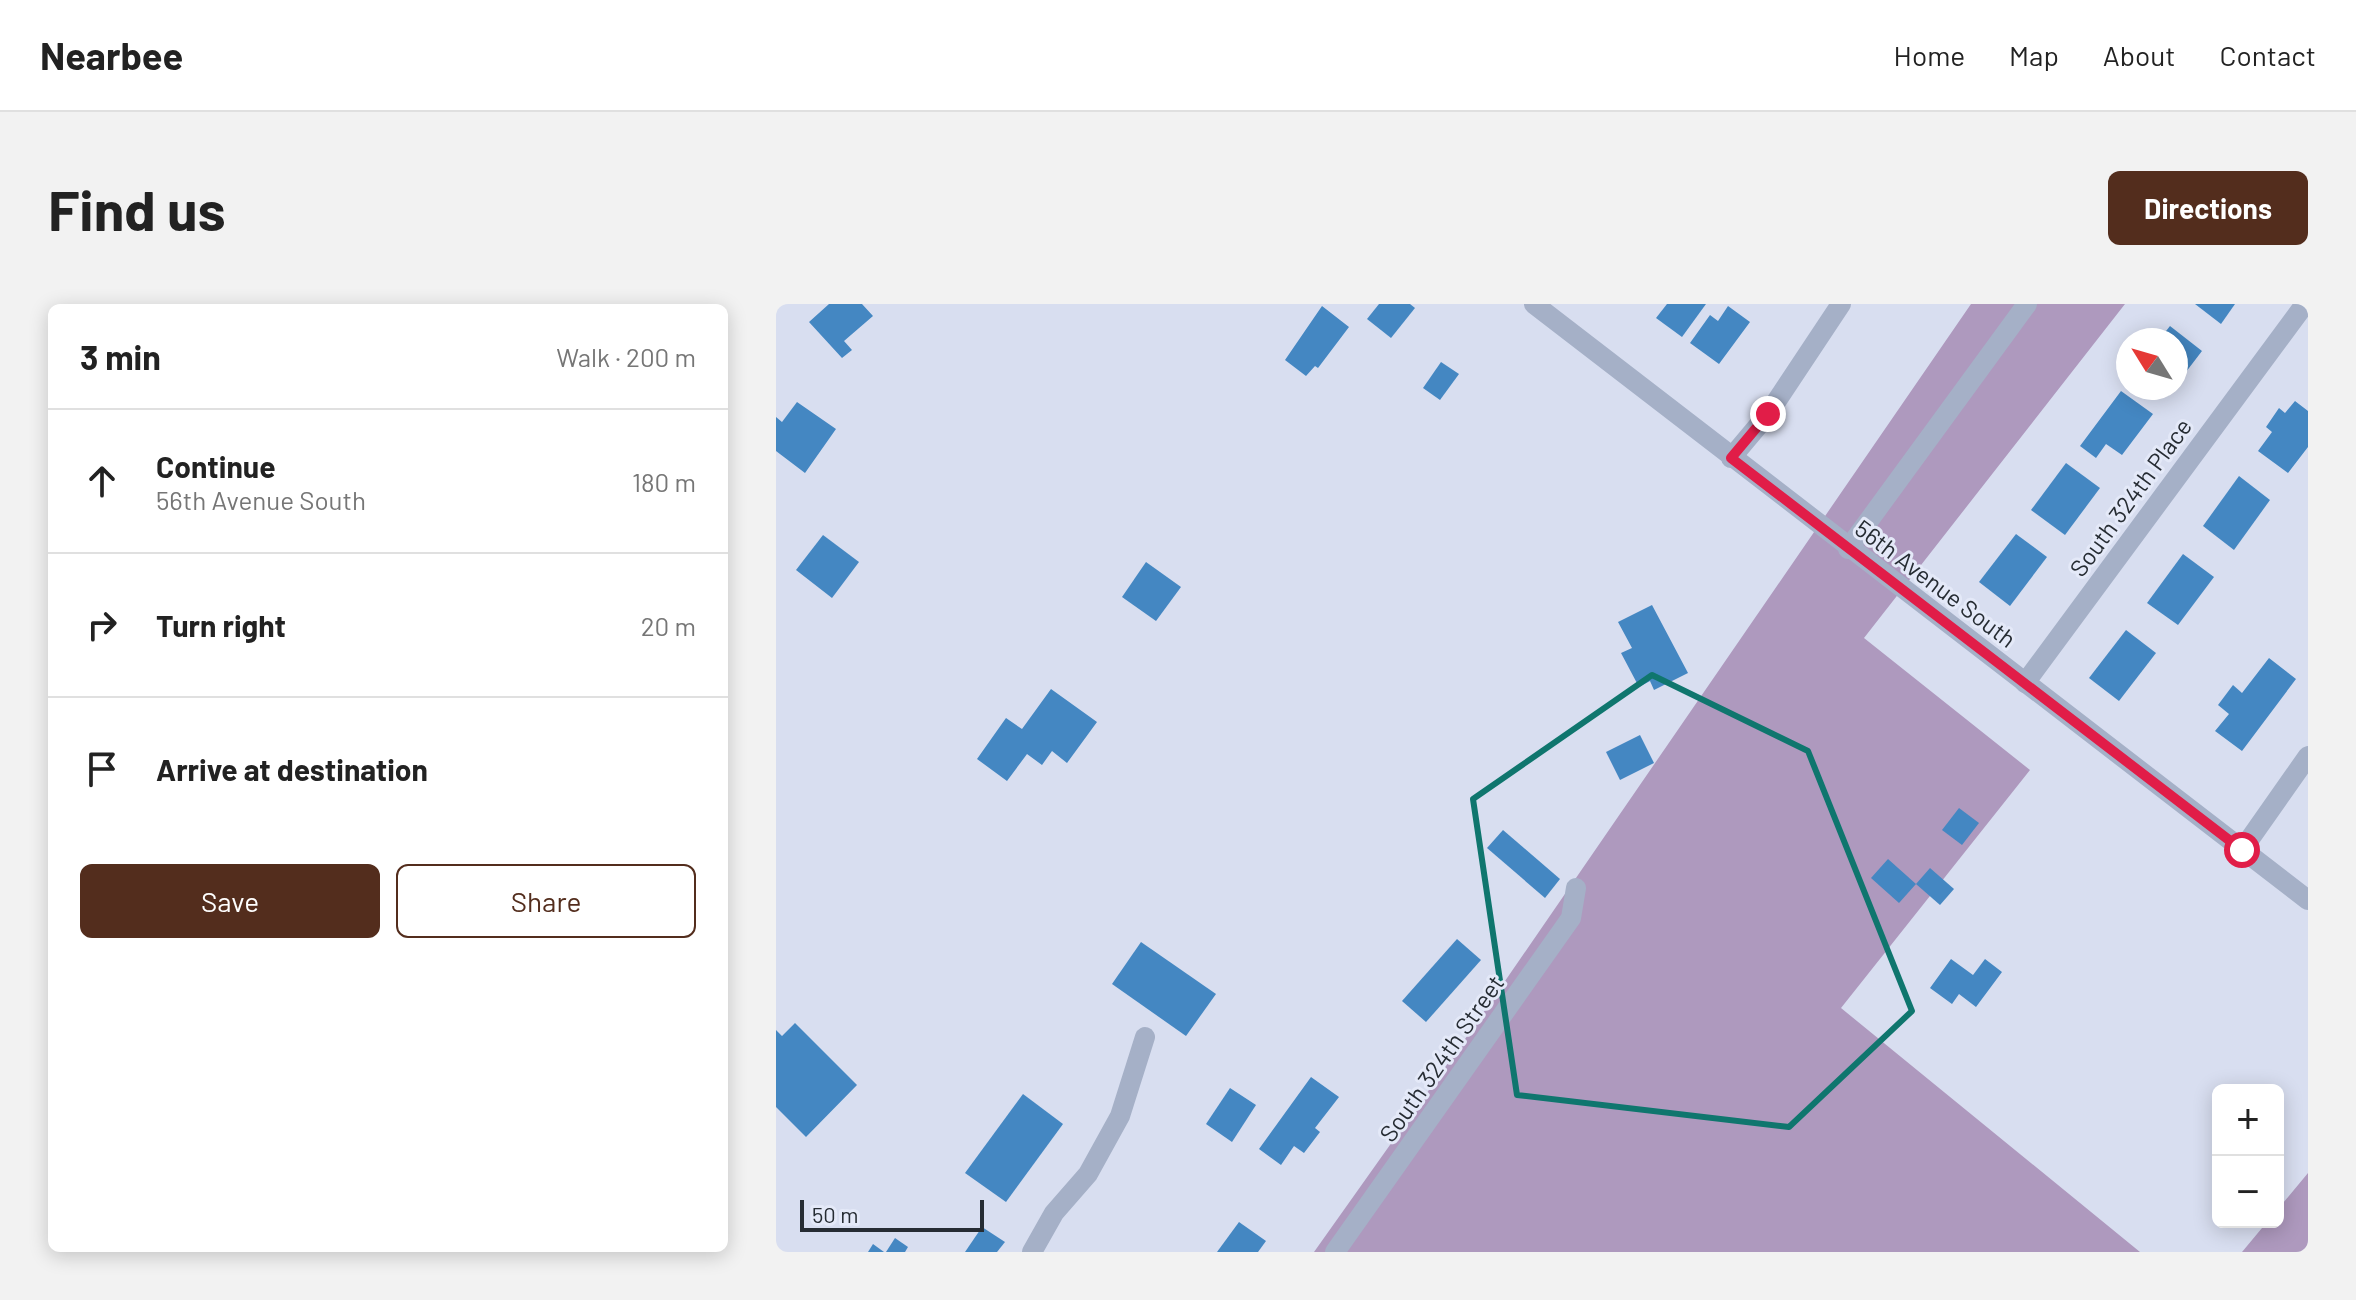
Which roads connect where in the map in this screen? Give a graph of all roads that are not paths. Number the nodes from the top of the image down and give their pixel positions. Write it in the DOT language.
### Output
graph roads {
  1 [pos="1534,304"];
  2 [pos="1841,304"];
  3 [pos="2027,304"];
  4 [pos="2305,304"];
  5 [pos="1731,458"];
  6 [pos="1848,549"];
  7 [pos="2025,683"];
  8 [pos="2308,756"];
  9 [pos="2242,850"];
  10 [pos="1576,888"];
  11 [pos="2308,900"];
  12 [pos="1145,1037"];
  13 [pos="1032,1252"];
  14 [pos="1335,1252"];
  1 -- 5 [label="street, 56th Avenue South"];
  2 -- 5 [label="street"];
  3 -- 6 [label="street"];
  4 -- 7 [label="street, South 324th Place"];
  5 -- 6 [label="street, 56th Avenue South"];
  6 -- 7 [label="street, 56th Avenue South"];
  7 -- 9 [label="street, 56th Avenue South"];
  8 -- 9 [label="street"];
  9 -- 11 [label="street, 56th Avenue South"];
  10 -- 14 [label="street, South 324th Street"];
  12 -- 13 [label="street"];
}
